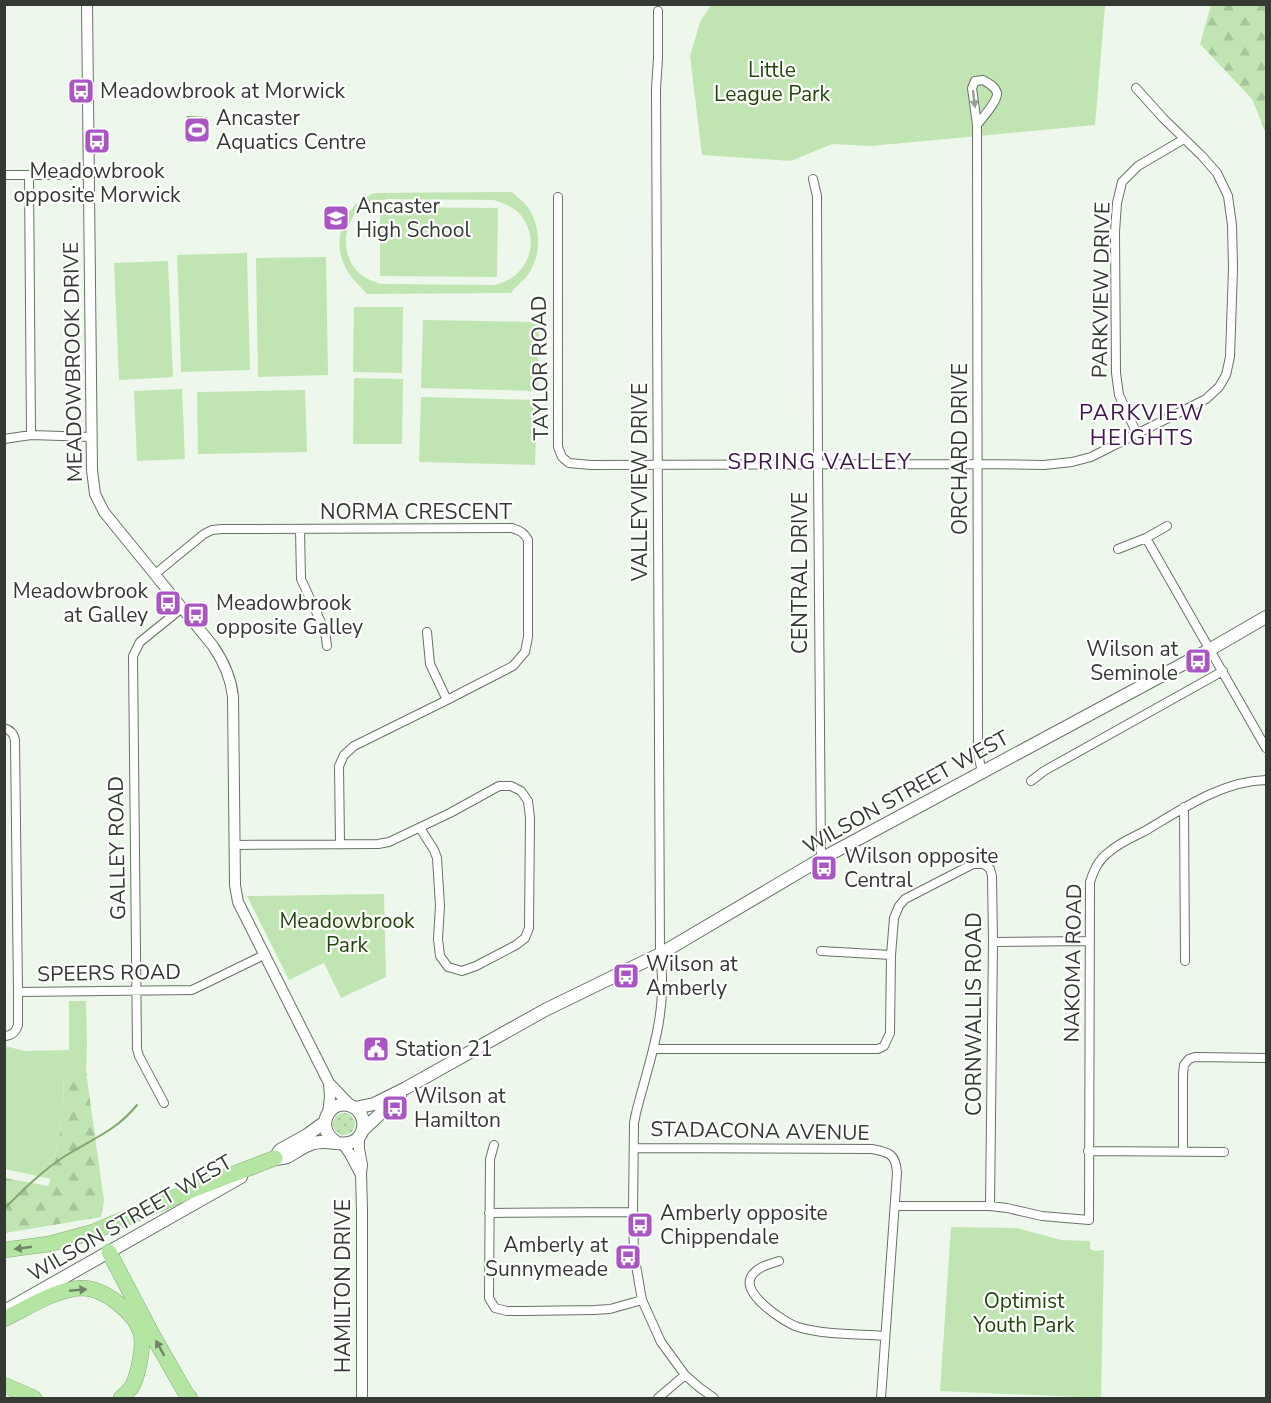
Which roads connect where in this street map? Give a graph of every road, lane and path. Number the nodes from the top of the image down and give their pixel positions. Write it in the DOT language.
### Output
graph roads {
  1 [pos="87,4"];
  2 [pos="658,11"];
  3 [pos="1136,88"];
  4 [pos="977,125"];
  5 [pos="1184,139"];
  6 [pos="4,175"];
  7 [pos="28,175"];
  8 [pos="89,175"];
  9 [pos="813,178"];
  10 [pos="558,197"];
  11 [pos="1137,434"];
  12 [pos="31,435"];
  13 [pos="92,436"];
  14 [pos="4,439"];
  15 [pos="978,464"];
  16 [pos="818,465"];
  17 [pos="657,466"];
  18 [pos="1167,526"];
  19 [pos="300,529"];
  20 [pos="1146,538"];
  21 [pos="1118,549"];
  22 [pos="155,574"];
  23 [pos="182,608"];
  24 [pos="1266,616"];
  25 [pos="427,632"];
  26 [pos="327,646"];
  27 [pos="1209,650"];
  28 [pos="1223,671"];
  29 [pos="447,700"];
  30 [pos="4,728"];
  31 [pos="1266,748"];
  32 [pos="982,772"];
  33 [pos="1266,780"];
  34 [pos="1031,781"];
  35 [pos="1184,807"];
  36 [pos="420,828"];
  37 [pos="340,843"];
  38 [pos="235,845"];
  39 [pos="821,860"];
  40 [pos="1090,940"];
  41 [pos="993,942"];
  42 [pos="821,951"];
  43 [pos="660,954"];
  44 [pos="264,955"];
  45 [pos="891,955"];
  46 [pos="1185,962"];
  47 [pos="136,991"];
  48 [pos="18,992"];
  49 [pos="4,1036"];
  50 [pos="653,1049"];
  51 [pos="1266,1058"];
  52 [pos="329,1083"];
  53 [pos="406,1088"];
  54 [pos="164,1103"];
  55 [pos="353,1107"];
  56 [pos="326,1117"];
  57 [pos="361,1134"];
  58 [pos="339,1143"];
  59 [pos="494,1145"];
  60 [pos="634,1148"];
  61 [pos="1088,1151"];
  62 [pos="1183,1152"];
  63 [pos="1224,1152"];
  64 [pos="275,1158"];
  65 [pos="361,1173"];
  66 [pos="895,1206"];
  67 [pos="990,1206"];
  68 [pos="633,1212"];
  69 [pos="489,1213"];
  70 [pos="4,1250"];
  71 [pos="110,1252"];
  72 [pos="779,1261"];
  73 [pos="642,1300"];
  74 [pos="4,1311"];
  75 [pos="4,1319"];
  76 [pos="885,1336"];
  77 [pos="685,1375"];
  78 [pos="4,1386"];
  79 [pos="34,1398"];
  80 [pos="121,1398"];
  81 [pos="190,1398"];
  82 [pos="362,1398"];
  83 [pos="658,1398"];
  84 [pos="714,1398"];
  85 [pos="881,1398"];
  1 -- 8 [label="street, MEADOWBROOK DRIVE"];
  2 -- 17 [label="street, VALLEYVIEW DRIVE"];
  3 -- 5 [label="street, TAYLOR ROAD"];
  4 -- 4 [label="street, ORCHARD DRIVE, one-way"];
  4 -- 15 [label="street, ORCHARD DRIVE"];
  5 -- 11 [label="street, PARKVIEW DRIVE"];
  5 -- 11 [label="street, TAYLOR ROAD"];
  6 -- 7 [label="street"];
  7 -- 8 [label="street"];
  7 -- 12 [label="street"];
  8 -- 13 [label="street, MEADOWBROOK DRIVE"];
  9 -- 16 [label="street, CENTRAL DRIVE"];
  10 -- 17 [label="street, TAYLOR ROAD"];
  11 -- 15 [label="street, TAYLOR ROAD"];
  12 -- 13 [label="street"];
  12 -- 14 [label="street"];
  13 -- 22 [label="street, MEADOWBROOK DRIVE"];
  15 -- 16 [label="street, TAYLOR ROAD"];
  15 -- 32 [label="street, ORCHARD DRIVE"];
  16 -- 17 [label="street, TAYLOR ROAD"];
  16 -- 39 [label="street, CENTRAL DRIVE"];
  17 -- 43 [label="street, VALLEYVIEW DRIVE"];
  18 -- 20 [label="street"];
  19 -- 22 [label="street, NORMA CRESCENT"];
  19 -- 26 [label="street"];
  19 -- 29 [label="street, NORMA CRESCENT"];
  20 -- 21 [label="street"];
  20 -- 27 [label="street"];
  22 -- 23 [label="street, MEADOWBROOK DRIVE"];
  23 -- 38 [label="street, MEADOWBROOK DRIVE"];
  23 -- 47 [label="street, GALLEY ROAD"];
  24 -- 27 [label="main road, WILSON STREET WEST"];
  25 -- 29 [label="street"];
  27 -- 28 [label="street"];
  27 -- 32 [label="main road, WILSON STREET WEST"];
  28 -- 31 [label="street"];
  28 -- 34 [label="street"];
  29 -- 37 [label="street, NORMA CRESCENT"];
  30 -- 48 [label="street"];
  32 -- 39 [label="main road, WILSON STREET WEST"];
  33 -- 35 [label="street, NAKOMA ROAD"];
  35 -- 40 [label="street, NAKOMA ROAD"];
  35 -- 46 [label="street"];
  36 -- 36 [label="street"];
  36 -- 37 [label="street"];
  37 -- 38 [label="street"];
  38 -- 44 [label="street, MEADOWBROOK DRIVE"];
  39 -- 43 [label="main road, WILSON STREET WEST"];
  40 -- 41 [label="street"];
  40 -- 61 [label="street, NAKOMA ROAD"];
  41 -- 45 [label="street, CORNWALLIS ROAD"];
  41 -- 67 [label="street, CORNWALLIS ROAD"];
  42 -- 45 [label="street"];
  43 -- 50 [label="street, VALLEYVIEW DRIVE"];
  43 -- 53 [label="main road, WILSON STREET WEST"];
  44 -- 47 [label="street, SPEERS ROAD"];
  44 -- 52 [label="street, MEADOWBROOK DRIVE"];
  45 -- 50 [label="street, CORNWALLIS ROAD"];
  47 -- 48 [label="street, SPEERS ROAD"];
  47 -- 54 [label="street, GALLEY ROAD"];
  48 -- 49 [label="street"];
  50 -- 60 [label="street, VALLEYVIEW DRIVE"];
  51 -- 62 [label="street"];
  52 -- 55 [label="street, MEADOWBROOK DRIVE"];
  52 -- 56 [label="street, MEADOWBROOK DRIVE"];
  53 -- 55 [label="main road, WILSON STREET WEST"];
  53 -- 57 [label="main road, WILSON STREET WEST"];
  55 -- 56 [label="main road"];
  55 -- 57 [label="main road"];
  56 -- 58 [label="main road"];
  56 -- 64 [label="main road, WILSON STREET WEST"];
  57 -- 58 [label="main road"];
  57 -- 65 [label="street, HAMILTON DRIVE"];
  58 -- 64 [label="main road, WILSON STREET WEST"];
  58 -- 65 [label="street, HAMILTON DRIVE"];
  59 -- 69 [label="street"];
  60 -- 66 [label="street, STADACONA AVENUE"];
  60 -- 68 [label="street, VALLEYVIEW DRIVE"];
  61 -- 62 [label="street"];
  61 -- 67 [label="street, NAKOMA ROAD"];
  62 -- 63 [label="street"];
  64 -- 70 [label="highway, one-way"];
  64 -- 71 [label="main road, WILSON STREET WEST"];
  65 -- 82 [label="street, HAMILTON DRIVE"];
  66 -- 67 [label="street"];
  66 -- 76 [label="street, STADACONA AVENUE"];
  68 -- 69 [label="street"];
  68 -- 73 [label="street, VALLEYVIEW DRIVE"];
  69 -- 73 [label="street"];
  71 -- 74 [label="main road, WILSON STREET WEST"];
  81 -- 71 [label="highway, one-way"];
  72 -- 76 [label="street"];
  73 -- 77 [label="street, VALLEYVIEW DRIVE"];
  75 -- 80 [label="highway, one-way"];
  76 -- 85 [label="street, STADACONA AVENUE"];
  77 -- 83 [label="street"];
  77 -- 84 [label="street, VALLEYVIEW DRIVE"];
  78 -- 79 [label="highway"];
}
